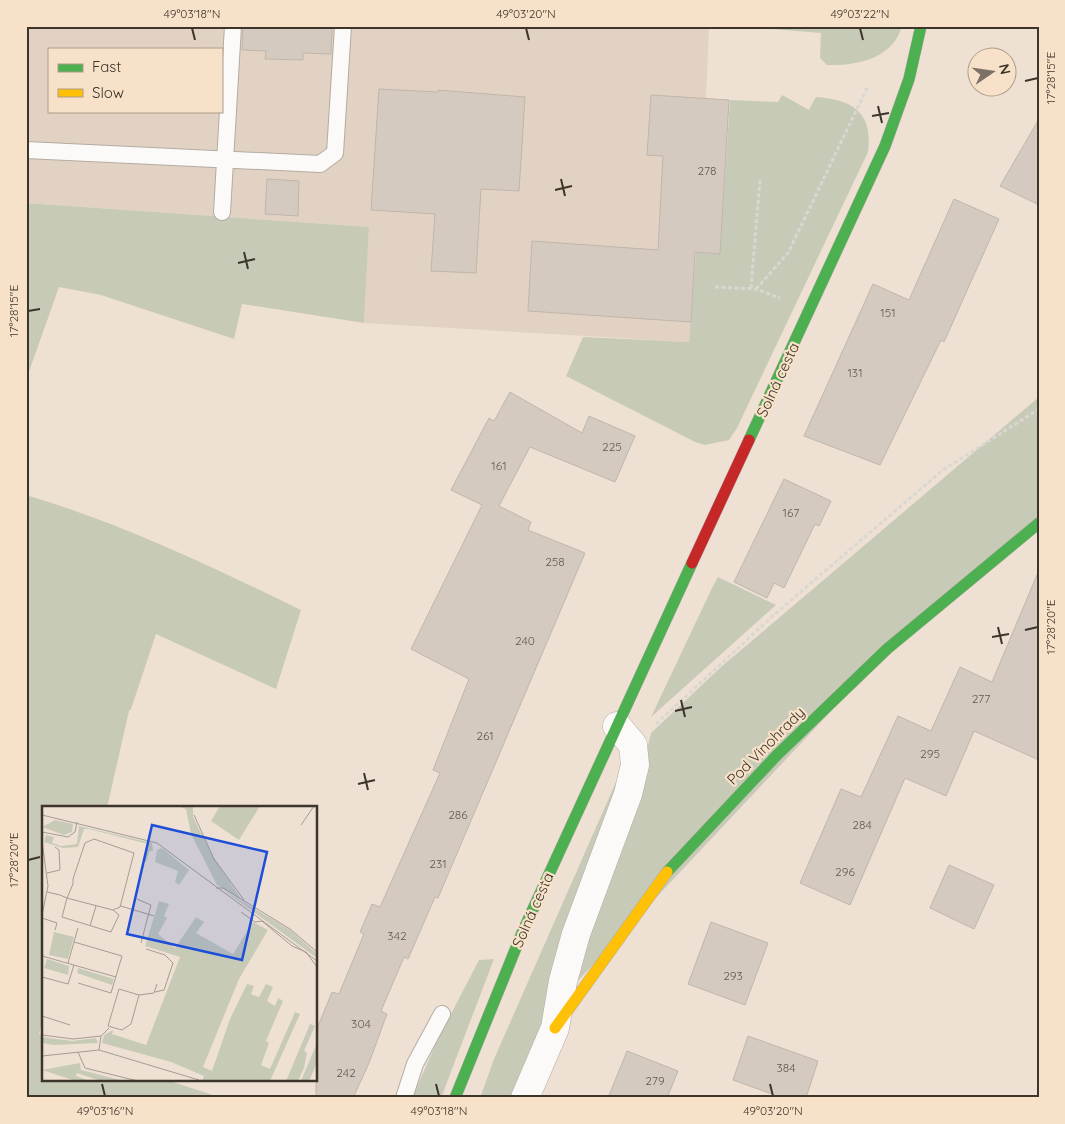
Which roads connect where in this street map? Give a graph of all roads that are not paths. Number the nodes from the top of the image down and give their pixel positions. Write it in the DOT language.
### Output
graph roads {
  1 [pos="233,26"];
  2 [pos="343,26"];
  3 [pos="921,26"];
  4 [pos="26,150"];
  5 [pos="226,160"];
  6 [pos="222,212"];
  7 [pos="1039,523"];
  8 [pos="625,735"];
  9 [pos="442,1014"];
  10 [pos="555,1028"];
  11 [pos="404,1098"];
  12 [pos="455,1098"];
  13 [pos="525,1098"];
  1 -- 5 [label="lane"];
  2 -- 5 [label="lane"];
  3 -- 8 [label="street, Solná cesta"];
  4 -- 5 [label="lane"];
  5 -- 6 [label="lane"];
  7 -- 10 [label="street, Pod Vinohrady"];
  8 -- 10 [label="street, Solná cesta"];
  8 -- 12 [label="street, Solná cesta"];
  9 -- 11 [label="lane"];
  10 -- 13 [label="street, Solná cesta"];
}
